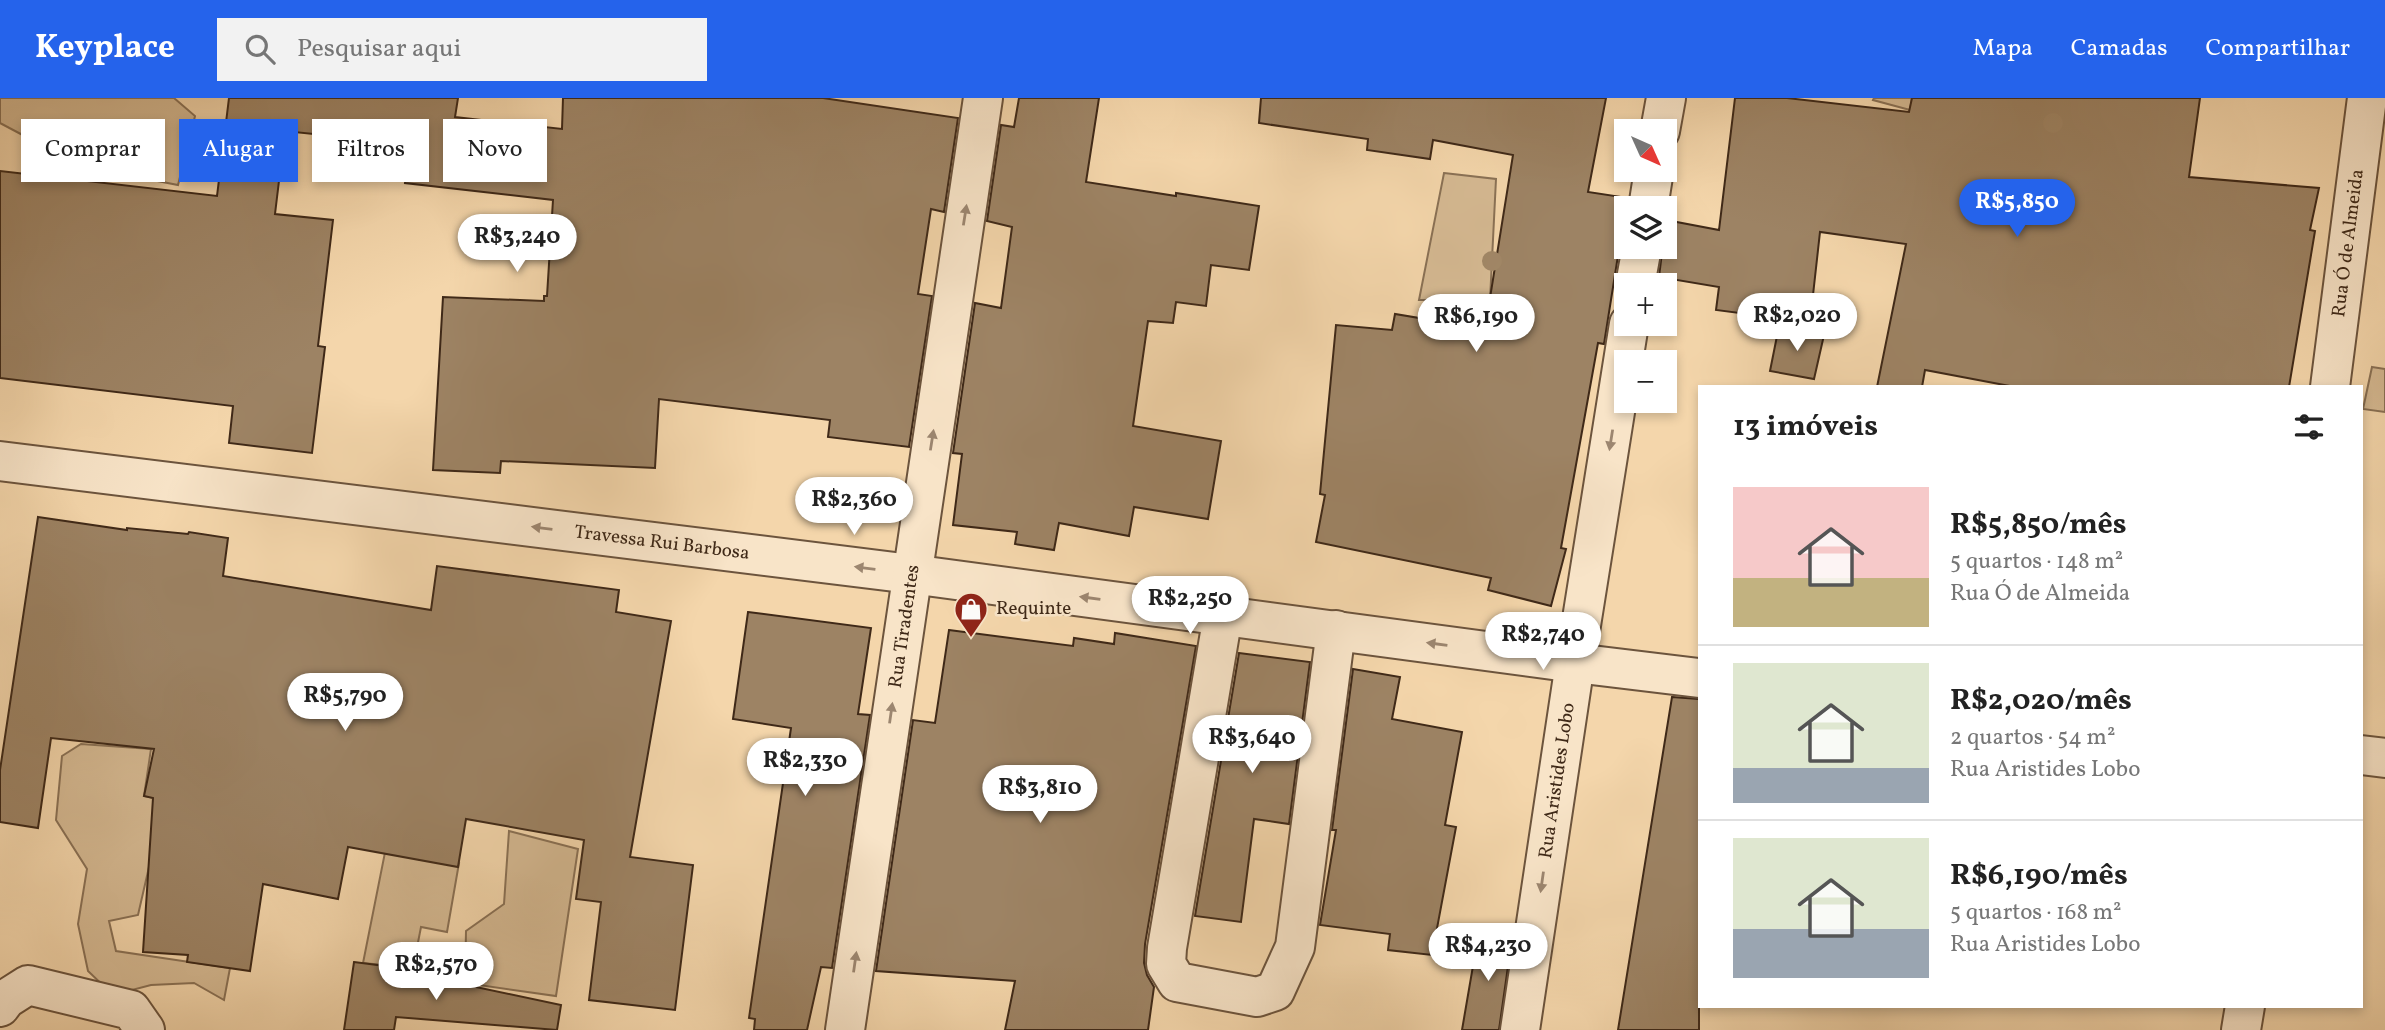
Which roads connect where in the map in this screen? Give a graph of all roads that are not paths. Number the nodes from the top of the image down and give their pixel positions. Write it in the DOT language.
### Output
graph roads {
  1 [pos="983,98"];
  2 [pos="1666,98"];
  3 [pos="2367,98"];
  4 [pos="1662,119"];
  5 [pos="1627,336"];
  6 [pos="2330,385"];
  7 [pos="0,461"];
  8 [pos="911,574"];
  9 [pos="1223,615"];
  10 [pos="1336,630"];
  11 [pos="1575,663"];
  12 [pos="1698,678"];
  13 [pos="2363,755"];
  14 [pos="2385,758"];
  15 [pos="0,1007"];
  16 [pos="2245,1008"];
  17 [pos="145,1030"];
  18 [pos="845,1030"];
  19 [pos="1520,1030"];
  20 [pos="2241,1030"];
  8 -- 1 [label="street, Rua Tiradentes, one-way"];
  2 -- 4 [label="street"];
  3 -- 6 [label="street, Rua Ó de Almeida"];
  5 -- 11 [label="street, Rua Aristides Lobo, one-way"];
  8 -- 7 [label="street, Travessa Rui Barbosa, one-way"];
  9 -- 8 [label="street, Travessa Rui Barbosa, one-way"];
  18 -- 8 [label="street, Rua Tiradentes, one-way"];
  9 -- 10 [label="street, Travessa Rui Barbosa"];
  9 -- 10 [label="street"];
  11 -- 10 [label="street, Travessa Rui Barbosa, one-way"];
  11 -- 12 [label="street, Travessa Rui Barbosa"];
  11 -- 19 [label="street, Rua Aristides Lobo, one-way"];
  13 -- 14 [label="street"];
  15 -- 17 [label="street"];
  16 -- 20 [label="street"];
}
